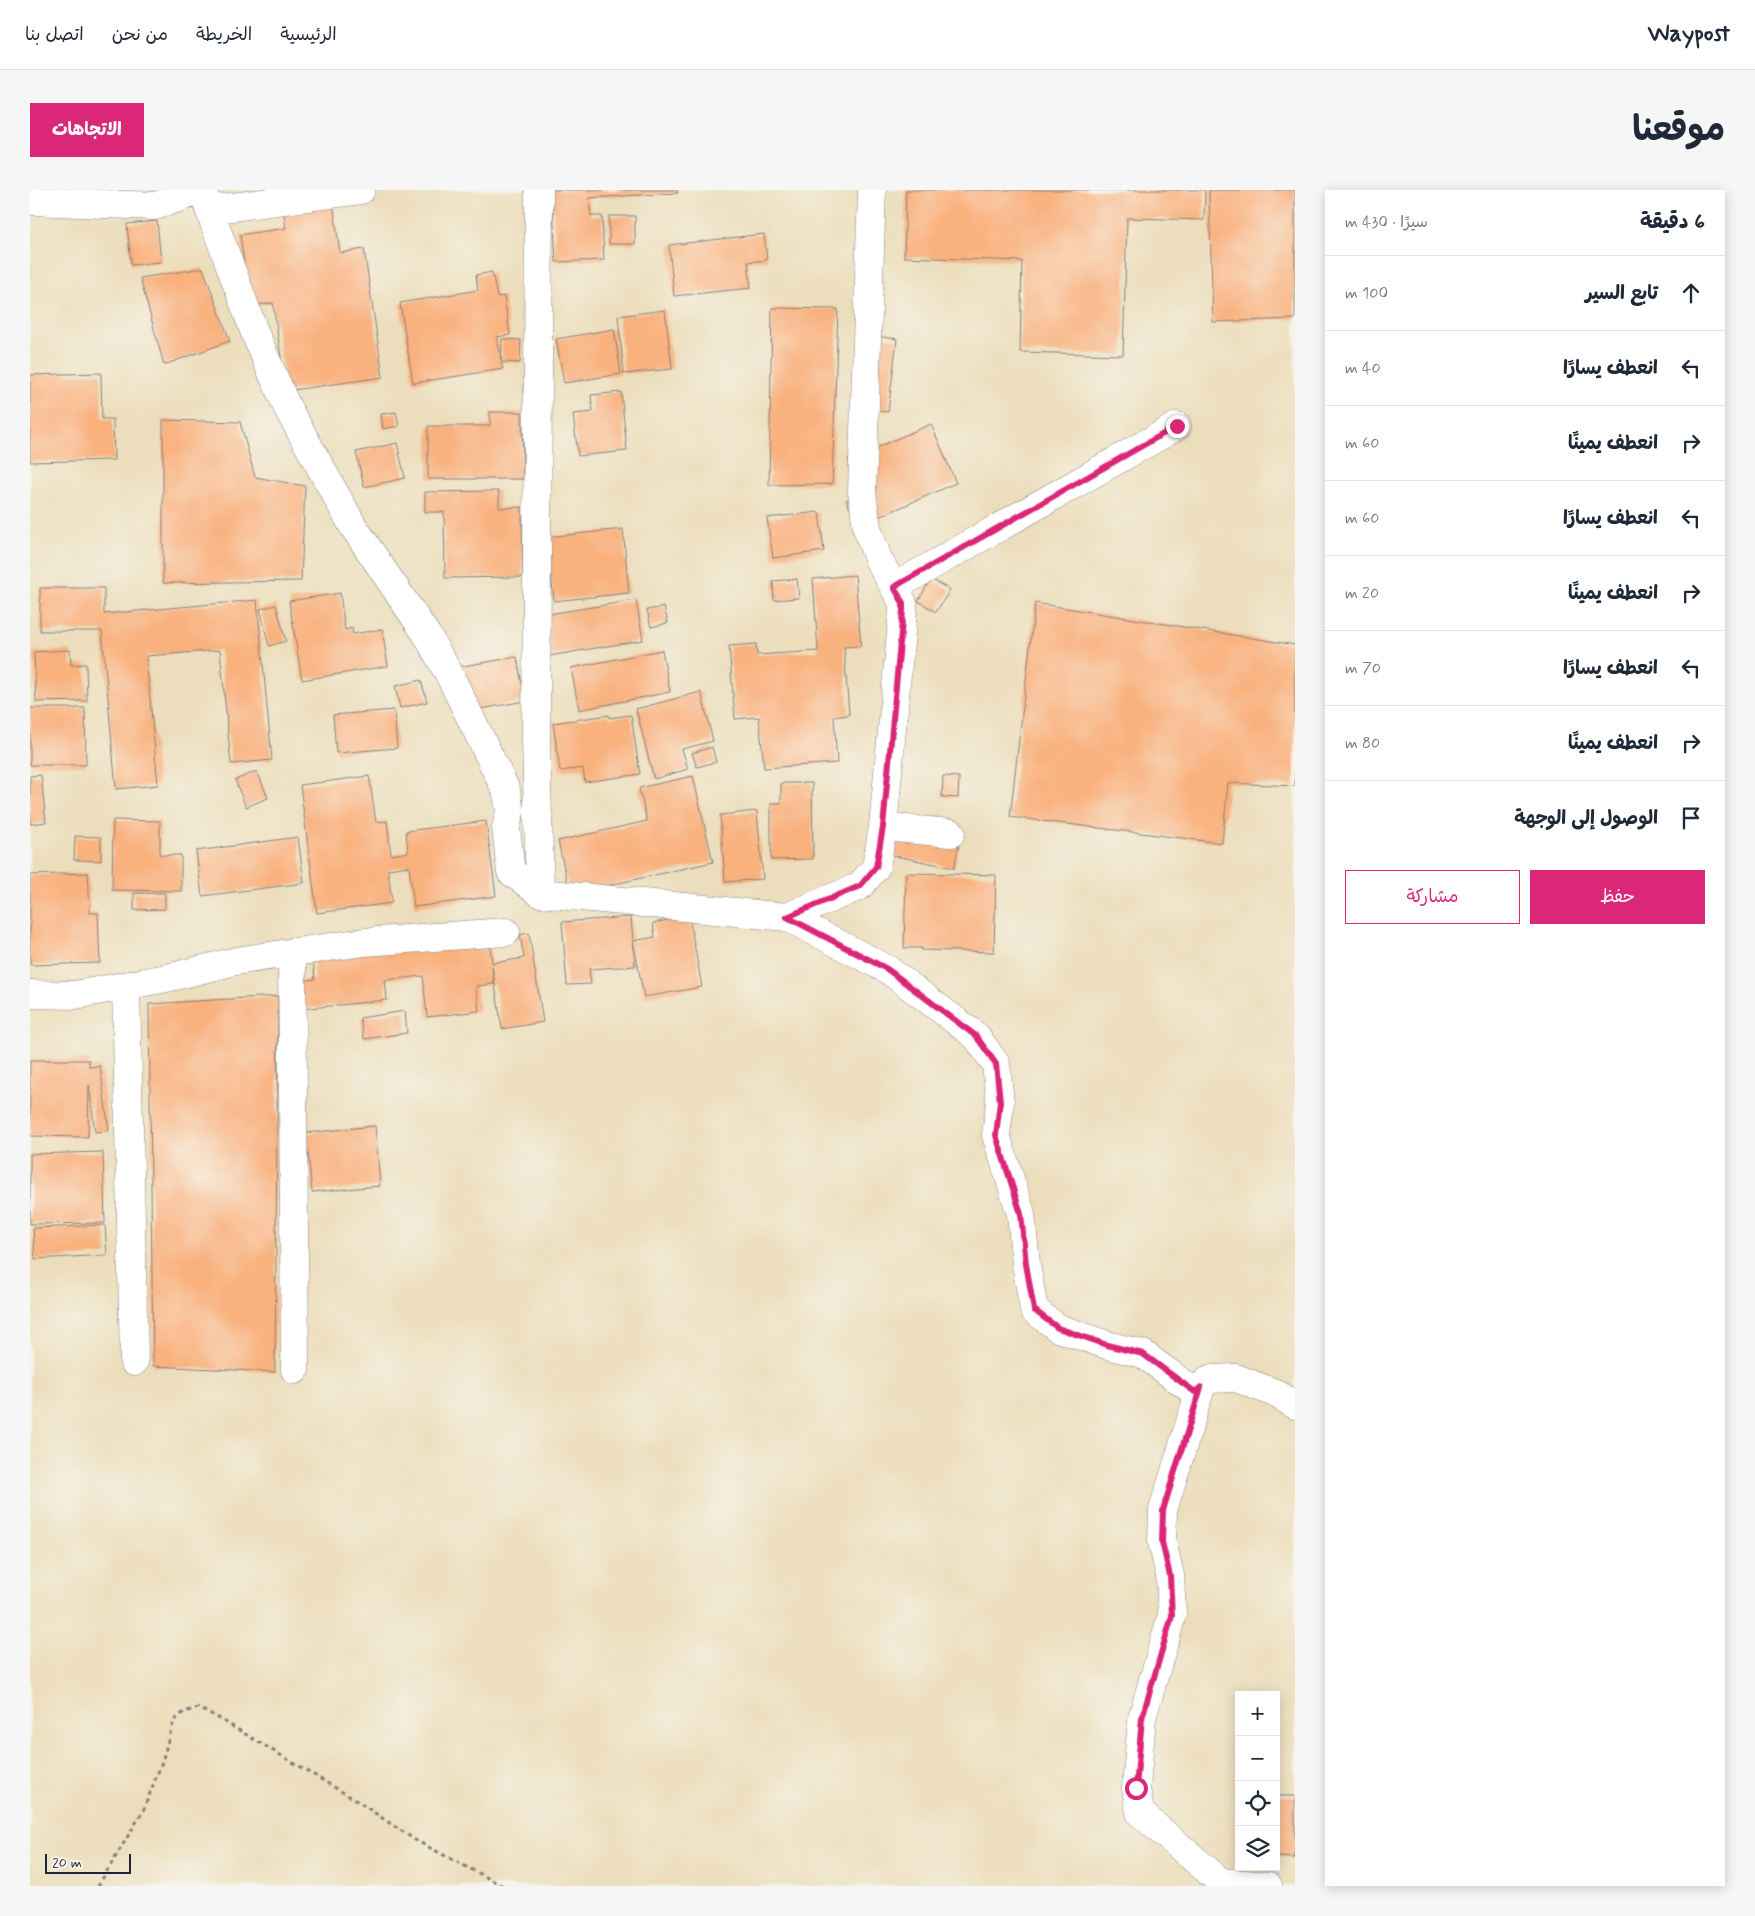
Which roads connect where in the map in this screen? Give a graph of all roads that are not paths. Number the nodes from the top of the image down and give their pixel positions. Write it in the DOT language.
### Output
graph roads {
  1 [pos="361,190"];
  2 [pos="539,190"];
  3 [pos="872,190"];
  4 [pos="204,197"];
  5 [pos="30,201"];
  6 [pos="1177,426"];
  7 [pos="894,587"];
  8 [pos="883,827"];
  9 [pos="951,833"];
  10 [pos="540,893"];
  11 [pos="787,917"];
  12 [pos="506,932"];
  13 [pos="292,952"];
  14 [pos="126,986"];
  15 [pos="30,994"];
  16 [pos="134,1362"];
  17 [pos="295,1370"];
  18 [pos="1201,1387"];
  19 [pos="1295,1405"];
  20 [pos="1268,1886"];
  1 -- 4 [label="street"];
  2 -- 10 [label="street"];
  3 -- 7 [label="street"];
  4 -- 5 [label="street"];
  4 -- 10 [label="street"];
  6 -- 7 [label="street"];
  7 -- 8 [label="street"];
  8 -- 9 [label="street"];
  8 -- 11 [label="street"];
  10 -- 11 [label="street"];
  11 -- 18 [label="street"];
  12 -- 13 [label="street"];
  13 -- 14 [label="street"];
  13 -- 17 [label="street"];
  14 -- 15 [label="street"];
  14 -- 16 [label="street"];
  18 -- 19 [label="street"];
  18 -- 20 [label="street"];
}
